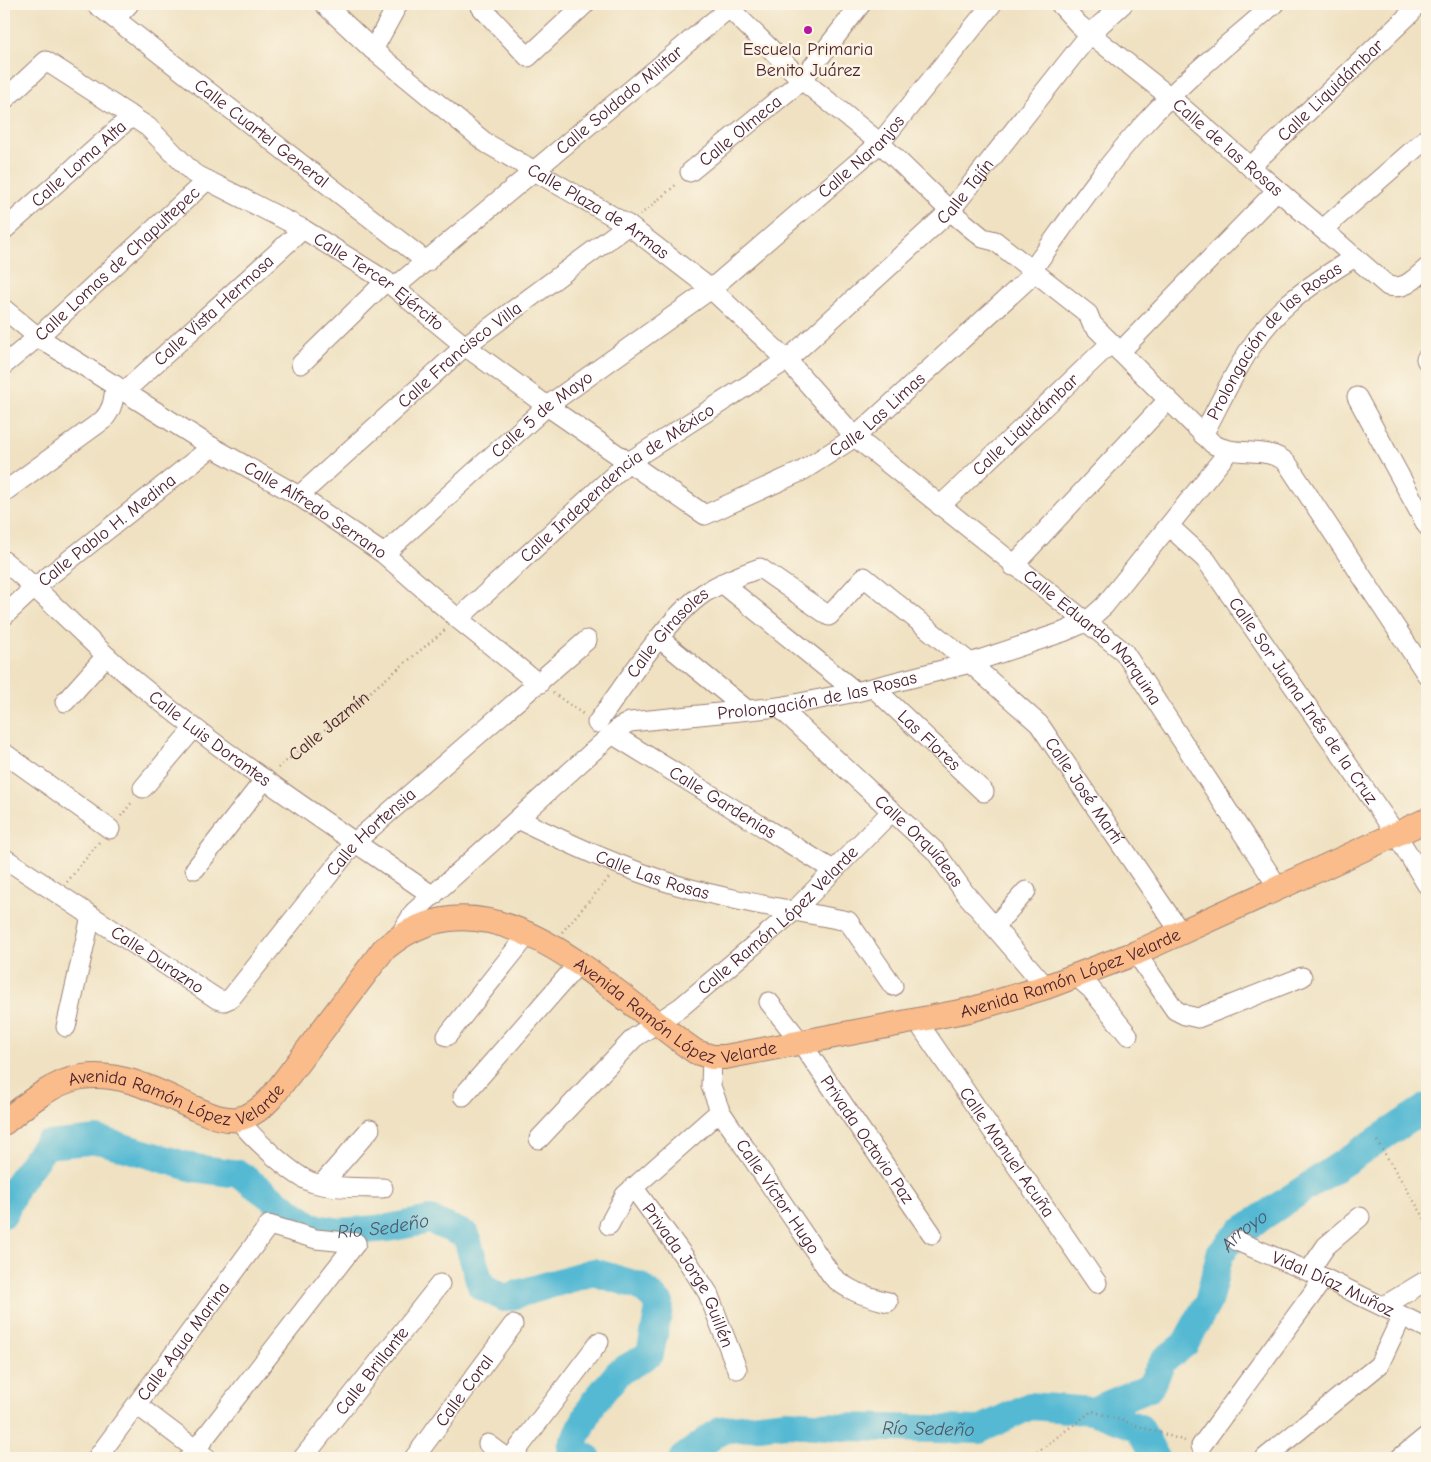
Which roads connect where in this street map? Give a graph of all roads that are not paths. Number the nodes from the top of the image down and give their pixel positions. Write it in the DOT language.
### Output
graph roads {
  1 [pos="96,4"];
  2 [pos="129,4"];
  3 [pos="324,4"];
  4 [pos="398,4"];
  5 [pos="585,4"];
  6 [pos="861,4"];
  7 [pos="992,4"];
  8 [pos="1060,4"];
  9 [pos="1122,4"];
  10 [pos="1274,4"];
  11 [pos="729,6"];
  12 [pos="481,8"];
  13 [pos="1420,8"];
  14 [pos="115,19"];
  15 [pos="1090,34"];
  16 [pos="374,50"];
  17 [pos="802,80"];
  18 [pos="1170,97"];
  19 [pos="4,100"];
  20 [pos="132,116"];
  21 [pos="1427,138"];
  22 [pos="880,143"];
  23 [pos="1250,167"];
  24 [pos="535,171"];
  25 [pos="690,172"];
  26 [pos="207,180"];
  27 [pos="1277,190"];
  28 [pos="950,211"];
  29 [pos="628,225"];
  30 [pos="303,229"];
  31 [pos="1323,229"];
  32 [pos="4,230"];
  33 [pos="1355,256"];
  34 [pos="427,262"];
  35 [pos="1427,268"];
  36 [pos="1029,275"];
  37 [pos="391,284"];
  38 [pos="712,289"];
  39 [pos="4,309"];
  40 [pos="38,337"];
  41 [pos="465,346"];
  42 [pos="1115,348"];
  43 [pos="787,360"];
  44 [pos="301,364"];
  45 [pos="4,365"];
  46 [pos="120,388"];
  47 [pos="1357,397"];
  48 [pos="1168,400"];
  49 [pos="547,406"];
  50 [pos="1203,435"];
  51 [pos="855,437"];
  52 [pos="212,447"];
  53 [pos="1229,451"];
  54 [pos="628,463"];
  55 [pos="4,492"];
  56 [pos="299,496"];
  57 [pos="940,506"];
  58 [pos="705,515"];
  59 [pos="1168,526"];
  60 [pos="1427,526"];
  61 [pos="384,554"];
  62 [pos="4,561"];
  63 [pos="1013,566"];
  64 [pos="760,568"];
  65 [pos="722,583"];
  66 [pos="36,587"];
  67 [pos="4,616"];
  68 [pos="458,619"];
  69 [pos="1086,622"];
  70 [pos="660,639"];
  71 [pos="587,640"];
  72 [pos="106,656"];
  73 [pos="970,663"];
  74 [pos="1427,675"];
  75 [pos="539,684"];
  76 [pos="865,690"];
  77 [pos="65,702"];
  78 [pos="779,707"];
  79 [pos="747,710"];
  80 [pos="597,723"];
  81 [pos="194,728"];
  82 [pos="612,734"];
  83 [pos="4,753"];
  84 [pos="264,779"];
  85 [pos="143,788"];
  86 [pos="984,792"];
  87 [pos="892,811"];
  88 [pos="518,819"];
  89 [pos="1427,820"];
  90 [pos="110,829"];
  91 [pos="1396,834"];
  92 [pos="355,842"];
  93 [pos="4,858"];
  94 [pos="194,868"];
  95 [pos="833,870"];
  96 [pos="1427,885"];
  97 [pos="1278,887"];
  98 [pos="1026,892"];
  99 [pos="433,896"];
  100 [pos="794,911"];
  101 [pos="91,916"];
  102 [pos="994,927"];
  103 [pos="529,933"];
  104 [pos="1181,933"];
  105 [pos="400,935"];
  106 [pos="1136,953"];
  107 [pos="578,964"];
  108 [pos="1077,977"];
  109 [pos="1302,977"];
  110 [pos="894,986"];
  111 [pos="1046,988"];
  112 [pos="224,1001"];
  113 [pos="770,1002"];
  114 [pos="917,1021"];
  115 [pos="657,1023"];
  116 [pos="66,1026"];
  117 [pos="1128,1035"];
  118 [pos="447,1036"];
  119 [pos="802,1044"];
  120 [pos="712,1057"];
  121 [pos="463,1096"];
  122 [pos="720,1111"];
  123 [pos="238,1119"];
  124 [pos="4,1123"];
  125 [pos="370,1129"];
  126 [pos="540,1139"];
  127 [pos="322,1184"];
  128 [pos="633,1187"];
  129 [pos="383,1188"];
  130 [pos="1360,1217"];
  131 [pos="609,1225"];
  132 [pos="932,1234"];
  133 [pos="1237,1241"];
  134 [pos="1316,1274"];
  135 [pos="1427,1280"];
  136 [pos="1097,1283"];
  137 [pos="440,1284"];
  138 [pos="888,1302"];
  139 [pos="1384,1306"];
  140 [pos="1402,1316"];
  141 [pos="513,1325"];
  142 [pos="1427,1328"];
  143 [pos="599,1342"];
  144 [pos="737,1369"];
  145 [pos="136,1406"];
  146 [pos="1427,1436"];
  147 [pos="488,1444"];
  148 [pos="1200,1446"];
  149 [pos="197,1455"];
  150 [pos="97,1458"];
  151 [pos="303,1458"];
  152 [pos="414,1458"];
  153 [pos="507,1458"];
  154 [pos="510,1458"];
  155 [pos="1265,1458"];
  156 [pos="1400,1458"];
  1 -- 14 [label="street, Calle Cuartel General"];
  2 -- 14 [label="street"];
  3 -- 16 [label="street, Calle Plaza de Armas"];
  4 -- 16 [label="street"];
  5 -- 12 [label="street"];
  6 -- 17 [label="street, Calle Olmeca"];
  7 -- 22 [label="street, Calle Naranjos"];
  8 -- 15 [label="street, Calle de las Rosas"];
  9 -- 15 [label="street, Calle Tajín"];
  10 -- 18 [label="street, Calle Las Limas"];
  11 -- 17 [label="street"];
  11 -- 24 [label="street, Calle Soldado Militar"];
  13 -- 23 [label="street, Calle Liquidámbar"];
  14 -- 34 [label="street, Calle Cuartel General"];
  15 -- 18 [label="street, Calle de las Rosas"];
  15 -- 28 [label="street, Calle Tajín"];
  16 -- 24 [label="street, Calle Plaza de Armas"];
  17 -- 22 [label="street"];
  17 -- 25 [label="street, Calle Olmeca"];
  18 -- 23 [label="street, Calle de las Rosas"];
  18 -- 36 [label="street, Calle Las Limas"];
  19 -- 20 [label="street, Calle Tercer Ejército"];
  20 -- 26 [label="street, Calle Tercer Ejército"];
  20 -- 32 [label="street, Calle Loma Alta"];
  21 -- 31 [label="street"];
  22 -- 28 [label="street"];
  22 -- 38 [label="street, Calle Naranjos"];
  23 -- 27 [label="street, Calle de las Rosas"];
  24 -- 29 [label="street, Calle Plaza de Armas"];
  24 -- 34 [label="street, Calle Soldado Militar"];
  26 -- 30 [label="street, Calle Tercer Ejército"];
  26 -- 40 [label="street, Calle Lomas de Chapultepec"];
  27 -- 31 [label="street, Calle de las Rosas"];
  27 -- 42 [label="street, Calle Liquidámbar"];
  28 -- 36 [label="street"];
  28 -- 43 [label="street, Calle Tajín"];
  29 -- 38 [label="street, Calle Plaza de Armas"];
  29 -- 41 [label="street, Calle Francisco Villa"];
  30 -- 37 [label="street, Calle Tercer Ejército"];
  30 -- 46 [label="street, Calle Vista Hermosa"];
  31 -- 33 [label="street, Calle de las Rosas"];
  33 -- 35 [label="street, Calle de las Rosas"];
  33 -- 50 [label="street, Prolongación de las Rosas"];
  34 -- 37 [label="street, Calle Soldado Militar"];
  36 -- 42 [label="street"];
  36 -- 51 [label="street, Calle Las Limas"];
  37 -- 41 [label="street, Calle Tercer Ejército"];
  37 -- 44 [label="street, Calle Soldado Militar"];
  38 -- 43 [label="street, Calle Plaza de Armas"];
  38 -- 49 [label="street, Calle 5 de Mayo"];
  39 -- 40 [label="street, Calle Alfredo Serrano"];
  40 -- 45 [label="street, Calle Lomas de Chapultepec"];
  40 -- 46 [label="street, Calle Alfredo Serrano"];
  41 -- 49 [label="street, Calle Tercer Ejército"];
  41 -- 56 [label="street, Calle Francisco Villa"];
  42 -- 48 [label="street"];
  42 -- 57 [label="street, Calle Liquidámbar"];
  43 -- 51 [label="street, Calle Plaza de Armas"];
  43 -- 54 [label="street, Calle Independencia de México"];
  46 -- 52 [label="street, Calle Alfredo Serrano"];
  46 -- 55 [label="street"];
  47 -- 60 [label="street"];
  48 -- 50 [label="street"];
  48 -- 63 [label="street"];
  49 -- 54 [label="street, Calle Tercer Ejército"];
  49 -- 61 [label="street, Calle 5 de Mayo"];
  50 -- 53 [label="street"];
  51 -- 57 [label="street, Calle Eduardo Marquina"];
  51 -- 58 [label="street, Calle Las Limas"];
  52 -- 56 [label="street, Calle Alfredo Serrano"];
  52 -- 66 [label="street, Calle Pablo H. Medina"];
  53 -- 59 [label="street, Prolongación de las Rosas"];
  53 -- 74 [label="street"];
  54 -- 58 [label="street, Calle Tercer Ejército"];
  54 -- 68 [label="street, Calle Independencia de México"];
  56 -- 61 [label="street, Calle Alfredo Serrano"];
  57 -- 63 [label="street, Calle Eduardo Marquina"];
  59 -- 69 [label="street, Prolongación de las Rosas"];
  59 -- 91 [label="street, Calle Sor Juana Inés de la Cruz"];
  61 -- 68 [label="street, Calle Alfredo Serrano"];
  62 -- 66 [label="street, Calle Luis Dorantes"];
  63 -- 69 [label="street, Calle Eduardo Marquina"];
  64 -- 65 [label="street, Calle Girasoles"];
  64 -- 73 [label="street, Calle José Martí"];
  65 -- 70 [label="street, Calle Girasoles"];
  65 -- 76 [label="street, Las Flores"];
  66 -- 67 [label="street, Calle Pablo H. Medina"];
  66 -- 72 [label="street, Calle Luis Dorantes"];
  68 -- 75 [label="street, Calle Alfredo Serrano"];
  69 -- 73 [label="street, Prolongación de las Rosas"];
  69 -- 97 [label="street, Calle Eduardo Marquina"];
  70 -- 79 [label="street"];
  70 -- 80 [label="street, Calle Girasoles"];
  71 -- 75 [label="street, Calle Hortensia"];
  72 -- 77 [label="street"];
  72 -- 81 [label="street, Calle Luis Dorantes"];
  73 -- 76 [label="street, Prolongación de las Rosas"];
  73 -- 104 [label="street, Calle José Martí"];
  75 -- 92 [label="street, Calle Hortensia"];
  76 -- 78 [label="street, Prolongación de las Rosas"];
  76 -- 86 [label="street, Las Flores"];
  78 -- 79 [label="street, Prolongación de las Rosas"];
  78 -- 87 [label="street, Calle Orquídeas"];
  79 -- 82 [label="street, Prolongación de las Rosas"];
  81 -- 84 [label="street, Calle Luis Dorantes"];
  81 -- 85 [label="street"];
  82 -- 88 [label="street, Prolongación de las Rosas"];
  82 -- 95 [label="street, Calle Gardenias"];
  83 -- 90 [label="street"];
  84 -- 92 [label="street, Calle Luis Dorantes"];
  84 -- 94 [label="street"];
  87 -- 95 [label="street, Calle Ramón López Velarde"];
  87 -- 102 [label="street, Calle Orquídeas"];
  88 -- 99 [label="street, Prolongación de las Rosas"];
  88 -- 100 [label="street, Calle Las Rosas"];
  89 -- 91 [label="main road, Avenida Ramón López Velarde"];
  91 -- 96 [label="street, Calle Sor Juana Inés de la Cruz"];
  91 -- 97 [label="main road, Avenida Ramón López Velarde"];
  92 -- 99 [label="street, Calle Luis Dorantes"];
  92 -- 112 [label="street, Calle Hortensia"];
  93 -- 101 [label="street, Calle Durazno"];
  95 -- 100 [label="street, Calle Ramón López Velarde"];
  97 -- 104 [label="main road, Avenida Ramón López Velarde"];
  98 -- 102 [label="street"];
  99 -- 105 [label="street, Prolongación de las Rosas"];
  100 -- 110 [label="street"];
  100 -- 115 [label="street, Calle Ramón López Velarde"];
  101 -- 112 [label="street, Calle Durazno"];
  101 -- 116 [label="street, Calle Durazno"];
  102 -- 111 [label="street, Calle Orquídeas"];
  103 -- 105 [label="main road, Avenida Ramón López Velarde"];
  103 -- 107 [label="main road, Avenida Ramón López Velarde"];
  103 -- 118 [label="street"];
  104 -- 106 [label="main road, Avenida Ramón López Velarde"];
  105 -- 123 [label="main road, Avenida Ramón López Velarde"];
  106 -- 108 [label="main road, Avenida Ramón López Velarde"];
  106 -- 109 [label="street"];
  107 -- 115 [label="main road, Avenida Ramón López Velarde"];
  107 -- 121 [label="street"];
  108 -- 111 [label="main road, Avenida Ramón López Velarde"];
  108 -- 117 [label="street"];
  111 -- 114 [label="main road, Avenida Ramón López Velarde"];
  113 -- 119 [label="street, Privada Octavio Paz"];
  114 -- 119 [label="main road, Avenida Ramón López Velarde"];
  114 -- 136 [label="street, Calle Manuel Acuña"];
  115 -- 120 [label="main road, Avenida Ramón López Velarde"];
  115 -- 126 [label="street, Calle Ramón López Velarde"];
  119 -- 120 [label="main road, Avenida Ramón López Velarde"];
  119 -- 132 [label="street, Privada Octavio Paz"];
  120 -- 122 [label="street, Calle Víctor Hugo"];
  122 -- 128 [label="street"];
  122 -- 138 [label="street, Calle Víctor Hugo"];
  123 -- 124 [label="main road, Avenida Ramón López Velarde"];
  123 -- 127 [label="street"];
  125 -- 127 [label="street"];
  127 -- 129 [label="street"];
  128 -- 131 [label="street"];
  128 -- 144 [label="street, Privada Jorge Guillén"];
  130 -- 134 [label="street"];
  133 -- 134 [label="street, Vidal Díaz Muñoz"];
  134 -- 139 [label="street, Vidal Díaz Muñoz"];
  134 -- 148 [label="street"];
  135 -- 139 [label="street"];
  137 -- 151 [label="street, Calle Brillante"];
  139 -- 140 [label="street, Vidal Díaz Muñoz"];
  140 -- 142 [label="street, Vidal Díaz Muñoz"];
  140 -- 155 [label="street"];
  141 -- 152 [label="street, Calle Coral"];
  143 -- 154 [label="street"];
  145 -- 149 [label="street"];
  145 -- 149 [label="street, Calle Agua Marina"];
  145 -- 150 [label="street, Calle Agua Marina"];
  146 -- 156 [label="street"];
  147 -- 153 [label="street"];
}
